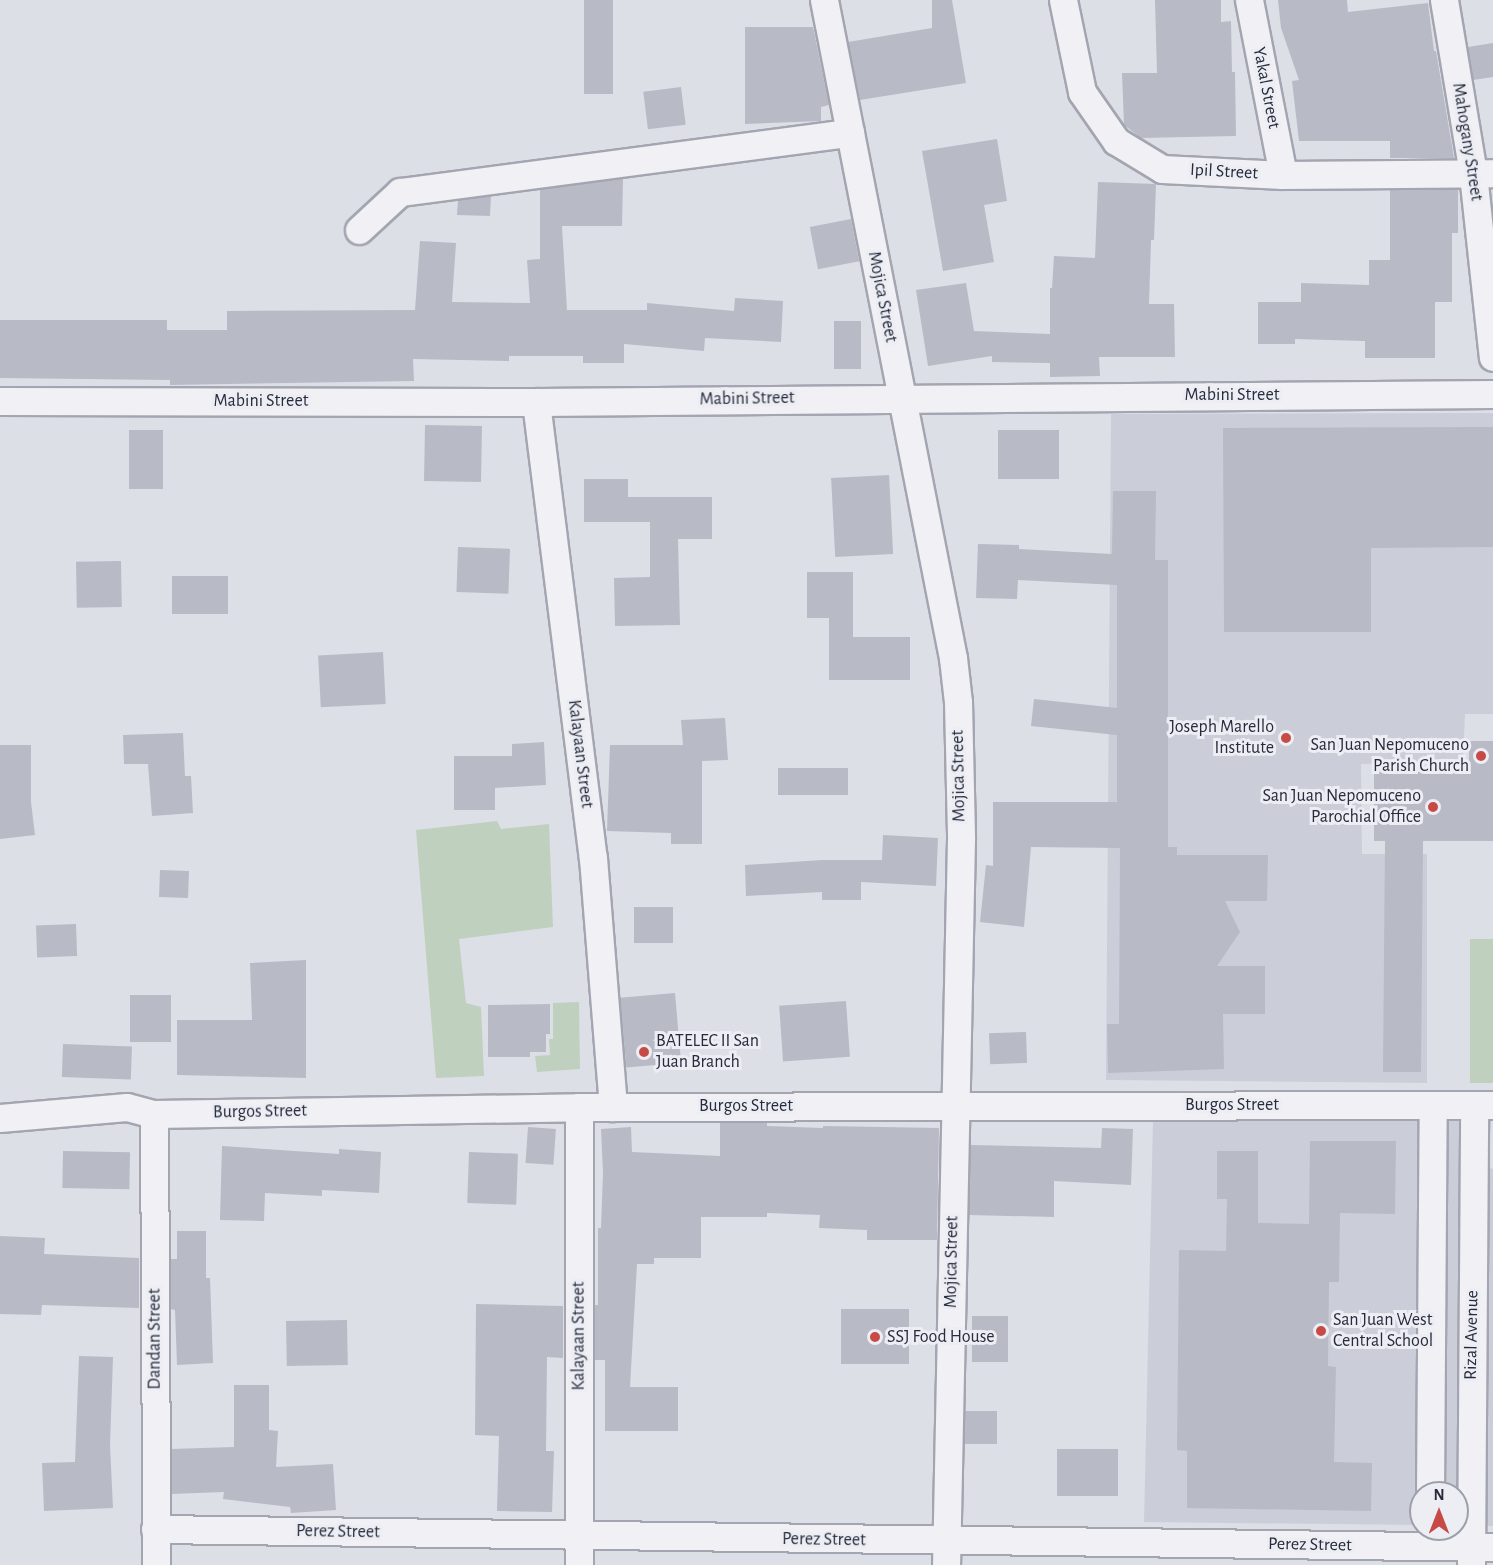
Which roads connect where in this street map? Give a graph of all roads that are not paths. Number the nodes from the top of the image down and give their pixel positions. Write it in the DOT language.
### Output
graph roads {
  1 [pos="824,0"];
  2 [pos="1063,0"];
  3 [pos="1249,0"];
  4 [pos="1444,0"];
  5 [pos="850,134"];
  6 [pos="1483,173"];
  7 [pos="1283,175"];
  8 [pos="359,230"];
  9 [pos="1493,357"];
  10 [pos="1493,394"];
  11 [pos="901,397"];
  12 [pos="0,401"];
  13 [pos="536,402"];
  14 [pos="954,1105"];
  15 [pos="1483,1105"];
  16 [pos="1432,1106"];
  17 [pos="579,1107"];
  18 [pos="614,1107"];
  19 [pos="154,1114"];
  20 [pos="0,1118"];
  21 [pos="1431,1329"];
  22 [pos="1472,1329"];
  23 [pos="1430,1481"];
  24 [pos="155,1529"];
  25 [pos="579,1537"];
  26 [pos="1430,1547"];
  27 [pos="946,1553"];
  28 [pos="1478,1553"];
  29 [pos="156,1565"];
  30 [pos="579,1565"];
  1 -- 5 [label="street, Mojica Street"];
  2 -- 7 [label="street, Ipil Street"];
  3 -- 7 [label="street, Yakal Street"];
  4 -- 6 [label="street, Mahogany Street"];
  5 -- 8 [label="street"];
  5 -- 11 [label="street, Mojica Street"];
  6 -- 7 [label="street, Ipil Street"];
  6 -- 9 [label="street, Mahogany Street"];
  10 -- 11 [label="street, Mabini Street"];
  11 -- 13 [label="street, Mabini Street"];
  11 -- 14 [label="street, Mojica Street"];
  12 -- 13 [label="street, Mabini Street"];
  13 -- 18 [label="street, Kalayaan Street"];
  14 -- 16 [label="street, Burgos Street"];
  14 -- 18 [label="street, Burgos Street"];
  14 -- 27 [label="street, Mojica Street"];
  15 -- 16 [label="street, Burgos Street"];
  15 -- 22 [label="street, Rizal Avenue"];
  16 -- 21 [label="street"];
  17 -- 18 [label="street, Burgos Street"];
  17 -- 19 [label="street, Burgos Street"];
  17 -- 25 [label="street, Kalayaan Street"];
  19 -- 20 [label="street, Burgos Street"];
  19 -- 24 [label="street, Dandan Street"];
  21 -- 22 [label="street"];
  21 -- 23 [label="street"];
  22 -- 28 [label="street, Rizal Avenue"];
  24 -- 25 [label="street, Perez Street"];
  24 -- 29 [label="street, Dandan Street"];
  25 -- 27 [label="street, Perez Street"];
  25 -- 30 [label="street, Kalayaan Street"];
  26 -- 27 [label="street, Perez Street"];
  26 -- 28 [label="street, Perez Street"];
}
